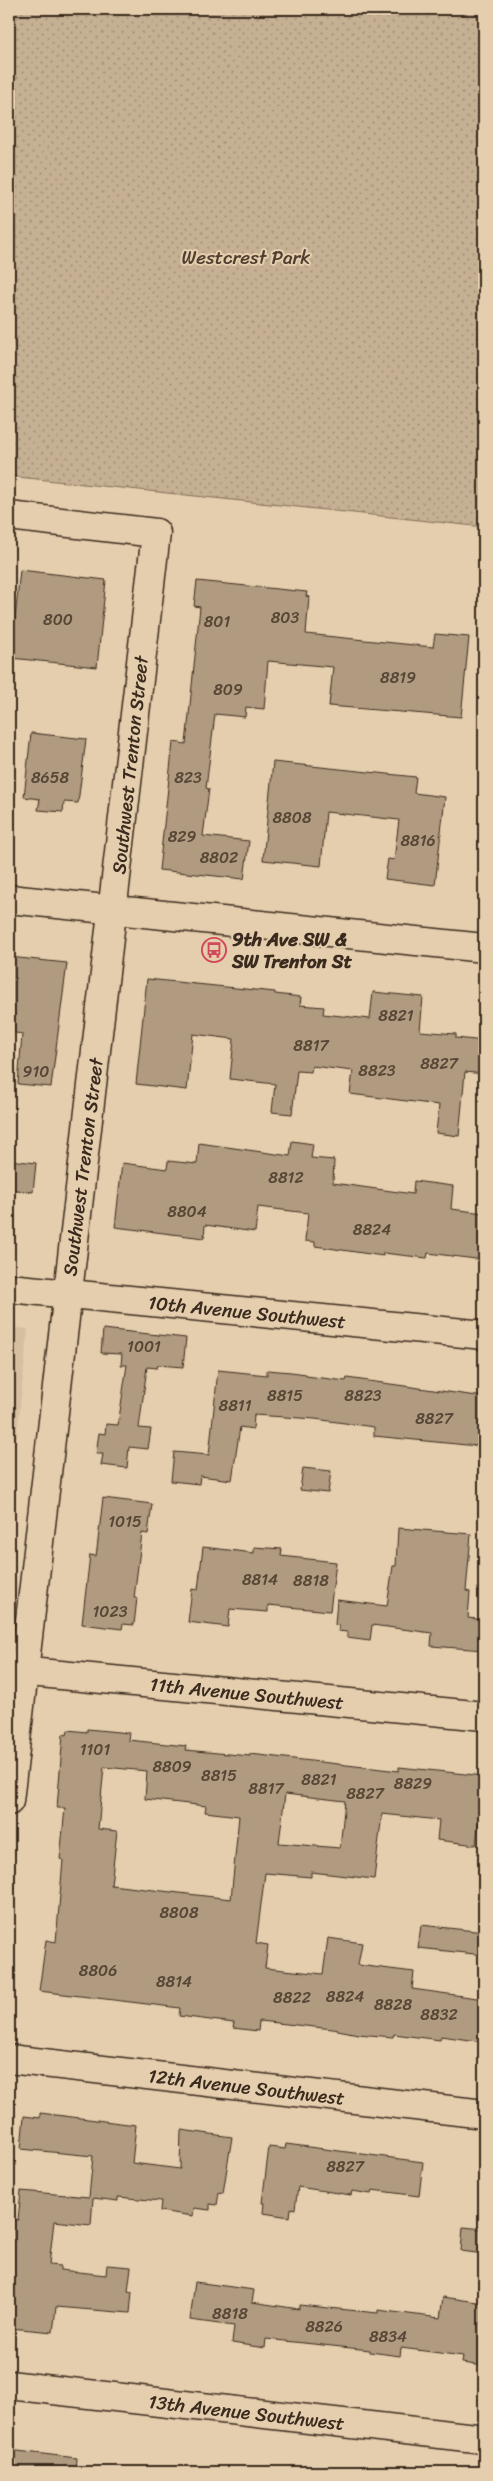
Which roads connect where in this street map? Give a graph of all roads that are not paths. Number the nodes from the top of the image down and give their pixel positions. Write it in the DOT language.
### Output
graph roads {
  1 [pos="9,516"];
  2 [pos="9,899"];
  3 [pos="114,910"];
  4 [pos="484,948"];
  5 [pos="9,1288"];
  6 [pos="68,1294"];
  7 [pos="484,1335"];
  8 [pos="16,1671"];
  9 [pos="484,1716"];
  10 [pos="9,1801"];
  11 [pos="9,2059"];
  12 [pos="484,2114"];
  13 [pos="9,2386"];
  14 [pos="484,2439"];
  1 -- 3 [label="street, Southwest Trenton Street"];
  2 -- 3 [label="street"];
  3 -- 4 [label="street"];
  3 -- 6 [label="street, Southwest Trenton Street"];
  5 -- 6 [label="street, 10th Avenue Southwest"];
  6 -- 7 [label="street, 10th Avenue Southwest"];
  6 -- 8 [label="street, Southwest Trenton Street"];
  8 -- 9 [label="street, 11th Avenue Southwest"];
  8 -- 10 [label="street, Southwest Trenton Street"];
  11 -- 12 [label="street, 12th Avenue Southwest"];
  13 -- 14 [label="street, 13th Avenue Southwest"];
}
